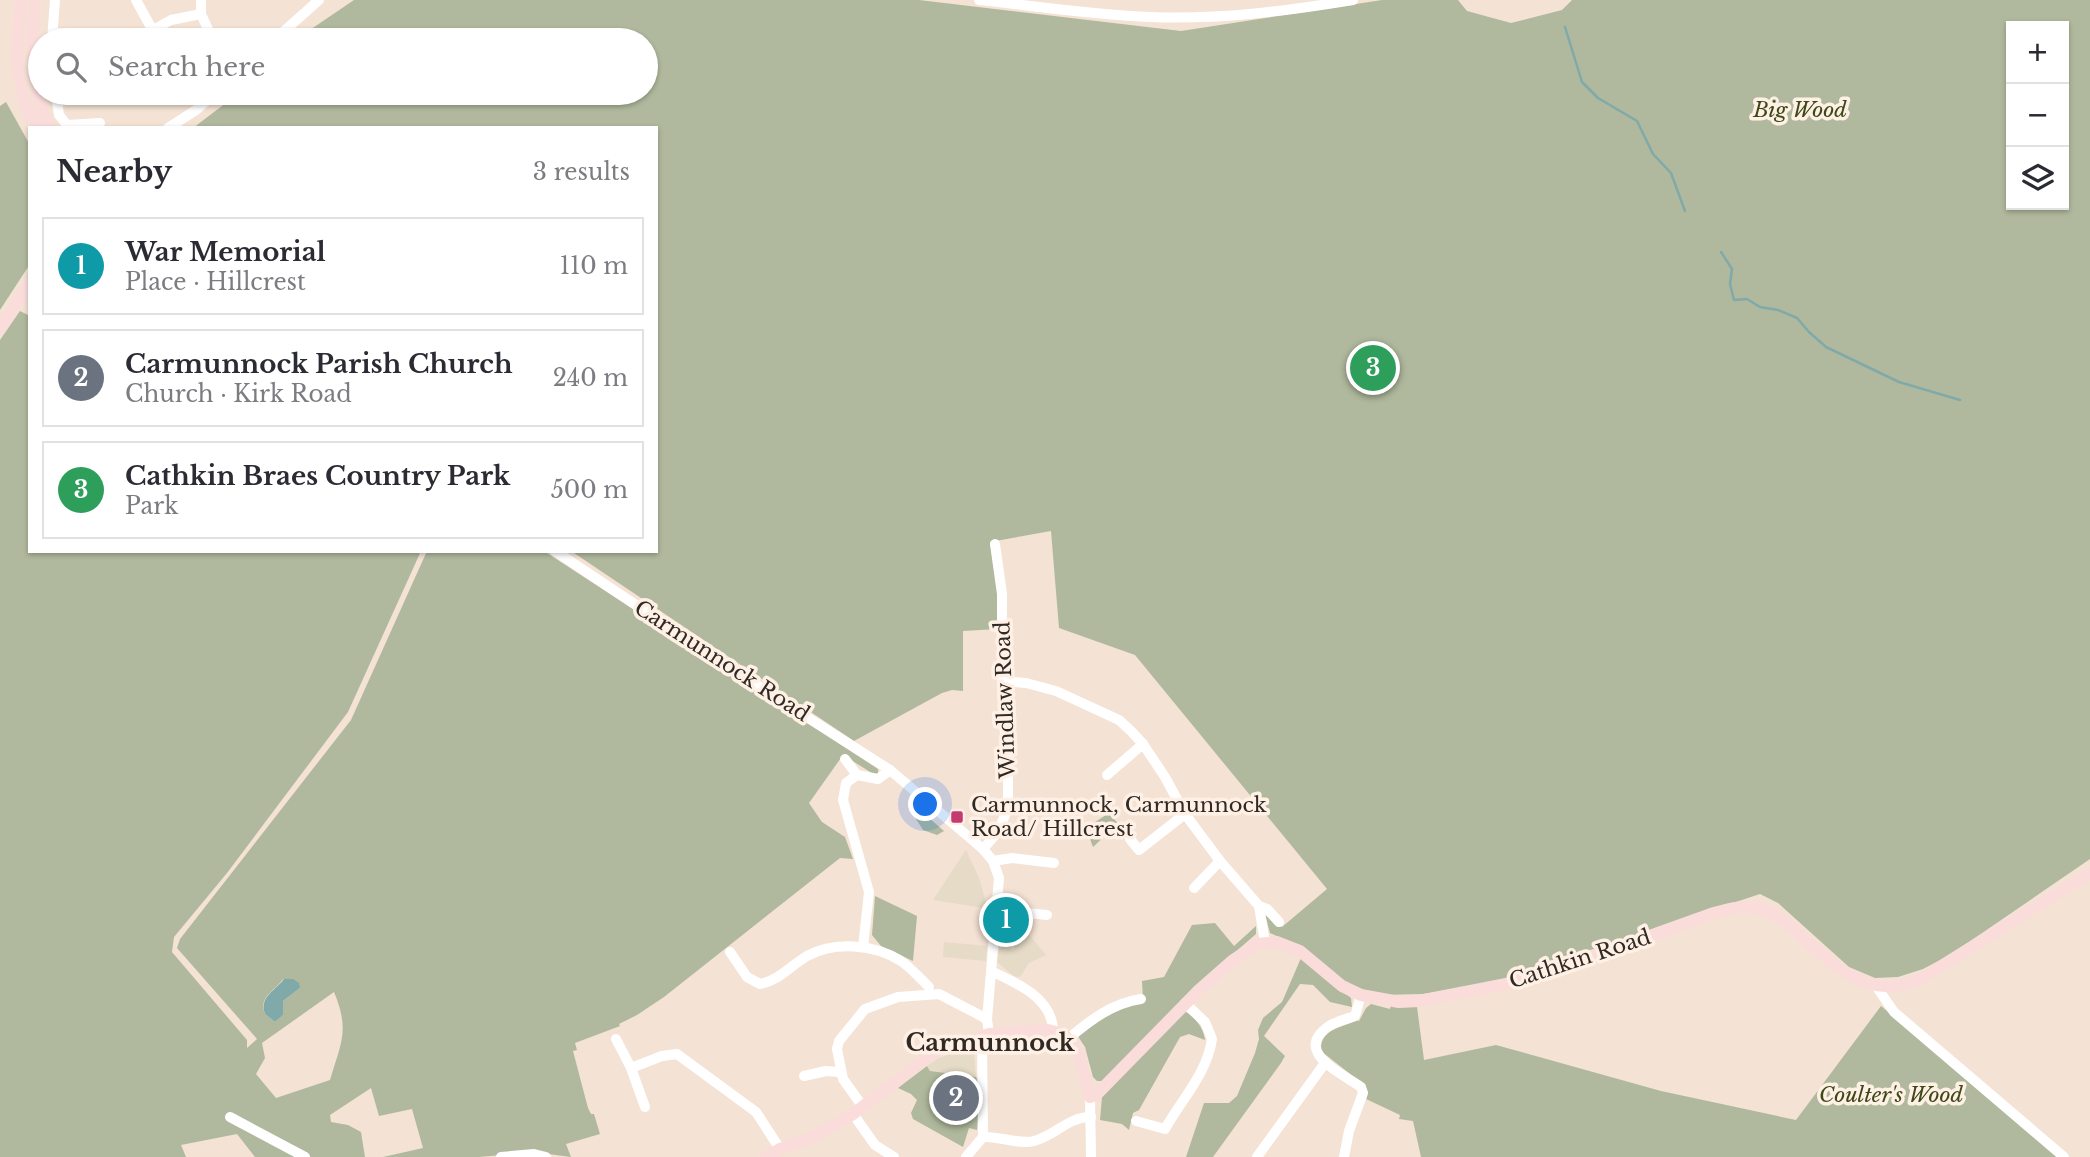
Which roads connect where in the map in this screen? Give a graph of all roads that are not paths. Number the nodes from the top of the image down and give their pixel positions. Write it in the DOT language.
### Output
graph roads {
  1 [pos="21,0"];
  2 [pos="35,0"];
  3 [pos="55,0"];
  4 [pos="136,0"];
  5 [pos="201,0"];
  6 [pos="318,0"];
  7 [pos="979,0"];
  8 [pos="1353,0"];
  9 [pos="1303,4"];
  10 [pos="201,15"];
  11 [pos="34,28"];
  12 [pos="53,28"];
  13 [pos="151,28"];
  14 [pos="158,28"];
  15 [pos="207,28"];
  16 [pos="287,28"];
  17 [pos="41,105"];
  18 [pos="58,105"];
  19 [pos="202,105"];
  20 [pos="100,123"];
  21 [pos="35,126"];
  22 [pos="48,126"];
  23 [pos="71,126"];
  24 [pos="85,126"];
  25 [pos="171,126"];
  26 [pos="28,286"];
  27 [pos="0,329"];
  28 [pos="995,544"];
  29 [pos="558,553"];
  30 [pos="1002,681"];
  31 [pos="1143,744"];
  32 [pos="845,759"];
  33 [pos="890,770"];
  34 [pos="857,775"];
  35 [pos="1107,775"];
  36 [pos="1185,814"];
  37 [pos="1130,839"];
  38 [pos="983,849"];
  39 [pos="993,860"];
  40 [pos="1220,861"];
  41 [pos="1054,863"];
  42 [pos="2090,873"];
  43 [pos="1194,888"];
  44 [pos="1259,906"];
  45 [pos="997,910"];
  46 [pos="1047,915"];
  47 [pos="1279,922"];
  48 [pos="1265,943"];
  49 [pos="863,947"];
  50 [pos="731,958"];
  51 [pos="991,971"];
  52 [pos="1876,986"];
  53 [pos="929,987"];
  54 [pos="1361,995"];
  55 [pos="1141,999"];
  56 [pos="1185,1003"];
  57 [pos="987,1019"];
  58 [pos="1053,1030"];
  59 [pos="986,1035"];
  60 [pos="616,1039"];
  61 [pos="1068,1039"];
  62 [pos="1325,1063"];
  63 [pos="631,1068"];
  64 [pos="840,1072"];
  65 [pos="804,1076"];
  66 [pos="1090,1097"];
  67 [pos="645,1107"];
  68 [pos="858,1111"];
  69 [pos="230,1117"];
  70 [pos="1091,1117"];
  71 [pos="1136,1121"];
  72 [pos="983,1137"];
  73 [pos="780,1149"];
  74 [pos="305,1157"];
  75 [pos="501,1157"];
  76 [pos="546,1157"];
  77 [pos="766,1157"];
  78 [pos="894,1157"];
  79 [pos="966,1157"];
  80 [pos="1091,1157"];
  81 [pos="1257,1157"];
  82 [pos="1344,1157"];
  83 [pos="2064,1157"];
  1 -- 21 [label="main road"];
  2 -- 11 [label="main road"];
  3 -- 12 [label="street"];
  4 -- 13 [label="street"];
  5 -- 10 [label="street"];
  6 -- 16 [label="street"];
  7 -- 9 [label="street"];
  8 -- 9 [label="street"];
  10 -- 14 [label="street"];
  10 -- 15 [label="street"];
  17 -- 22 [label="main road"];
  18 -- 23 [label="street"];
  19 -- 25 [label="street"];
  20 -- 24 [label="street"];
  26 -- 27 [label="main road"];
  28 -- 30 [label="street, Windlaw Road"];
  29 -- 33 [label="street, Carmunnock Road"];
  30 -- 31 [label="street"];
  30 -- 38 [label="street, Windlaw Road"];
  31 -- 35 [label="street"];
  31 -- 36 [label="street"];
  32 -- 34 [label="street"];
  33 -- 34 [label="street"];
  33 -- 38 [label="street, Carmunnock Road"];
  34 -- 49 [label="street"];
  36 -- 37 [label="street"];
  36 -- 40 [label="street"];
  38 -- 39 [label="street, Carmunnock Road"];
  39 -- 41 [label="street"];
  39 -- 45 [label="street"];
  40 -- 43 [label="street"];
  40 -- 44 [label="street"];
  42 -- 52 [label="main road"];
  44 -- 47 [label="street"];
  44 -- 48 [label="street"];
  45 -- 46 [label="street"];
  45 -- 51 [label="street"];
  48 -- 54 [label="main road, Cathkin Road"];
  48 -- 56 [label="main road"];
  49 -- 50 [label="street"];
  49 -- 53 [label="street"];
  51 -- 57 [label="street"];
  51 -- 58 [label="street"];
  52 -- 54 [label="main road, Cathkin Road"];
  52 -- 83 [label="street"];
  54 -- 62 [label="street"];
  55 -- 61 [label="street"];
  56 -- 66 [label="main road"];
  56 -- 71 [label="street"];
  57 -- 59 [label="street"];
  57 -- 64 [label="street"];
  58 -- 59 [label="main road"];
  58 -- 61 [label="main road"];
  59 -- 68 [label="main road"];
  59 -- 72 [label="street"];
  60 -- 63 [label="street"];
  61 -- 66 [label="main road"];
  62 -- 81 [label="street"];
  62 -- 82 [label="street"];
  63 -- 67 [label="street"];
  63 -- 73 [label="street"];
  64 -- 65 [label="street"];
  64 -- 68 [label="street"];
  66 -- 70 [label="street"];
  68 -- 73 [label="main road"];
  68 -- 78 [label="street"];
  69 -- 74 [label="street"];
  70 -- 72 [label="street"];
  70 -- 80 [label="street"];
  72 -- 79 [label="street"];
  73 -- 77 [label="main road"];
  75 -- 76 [label="street"];
}
